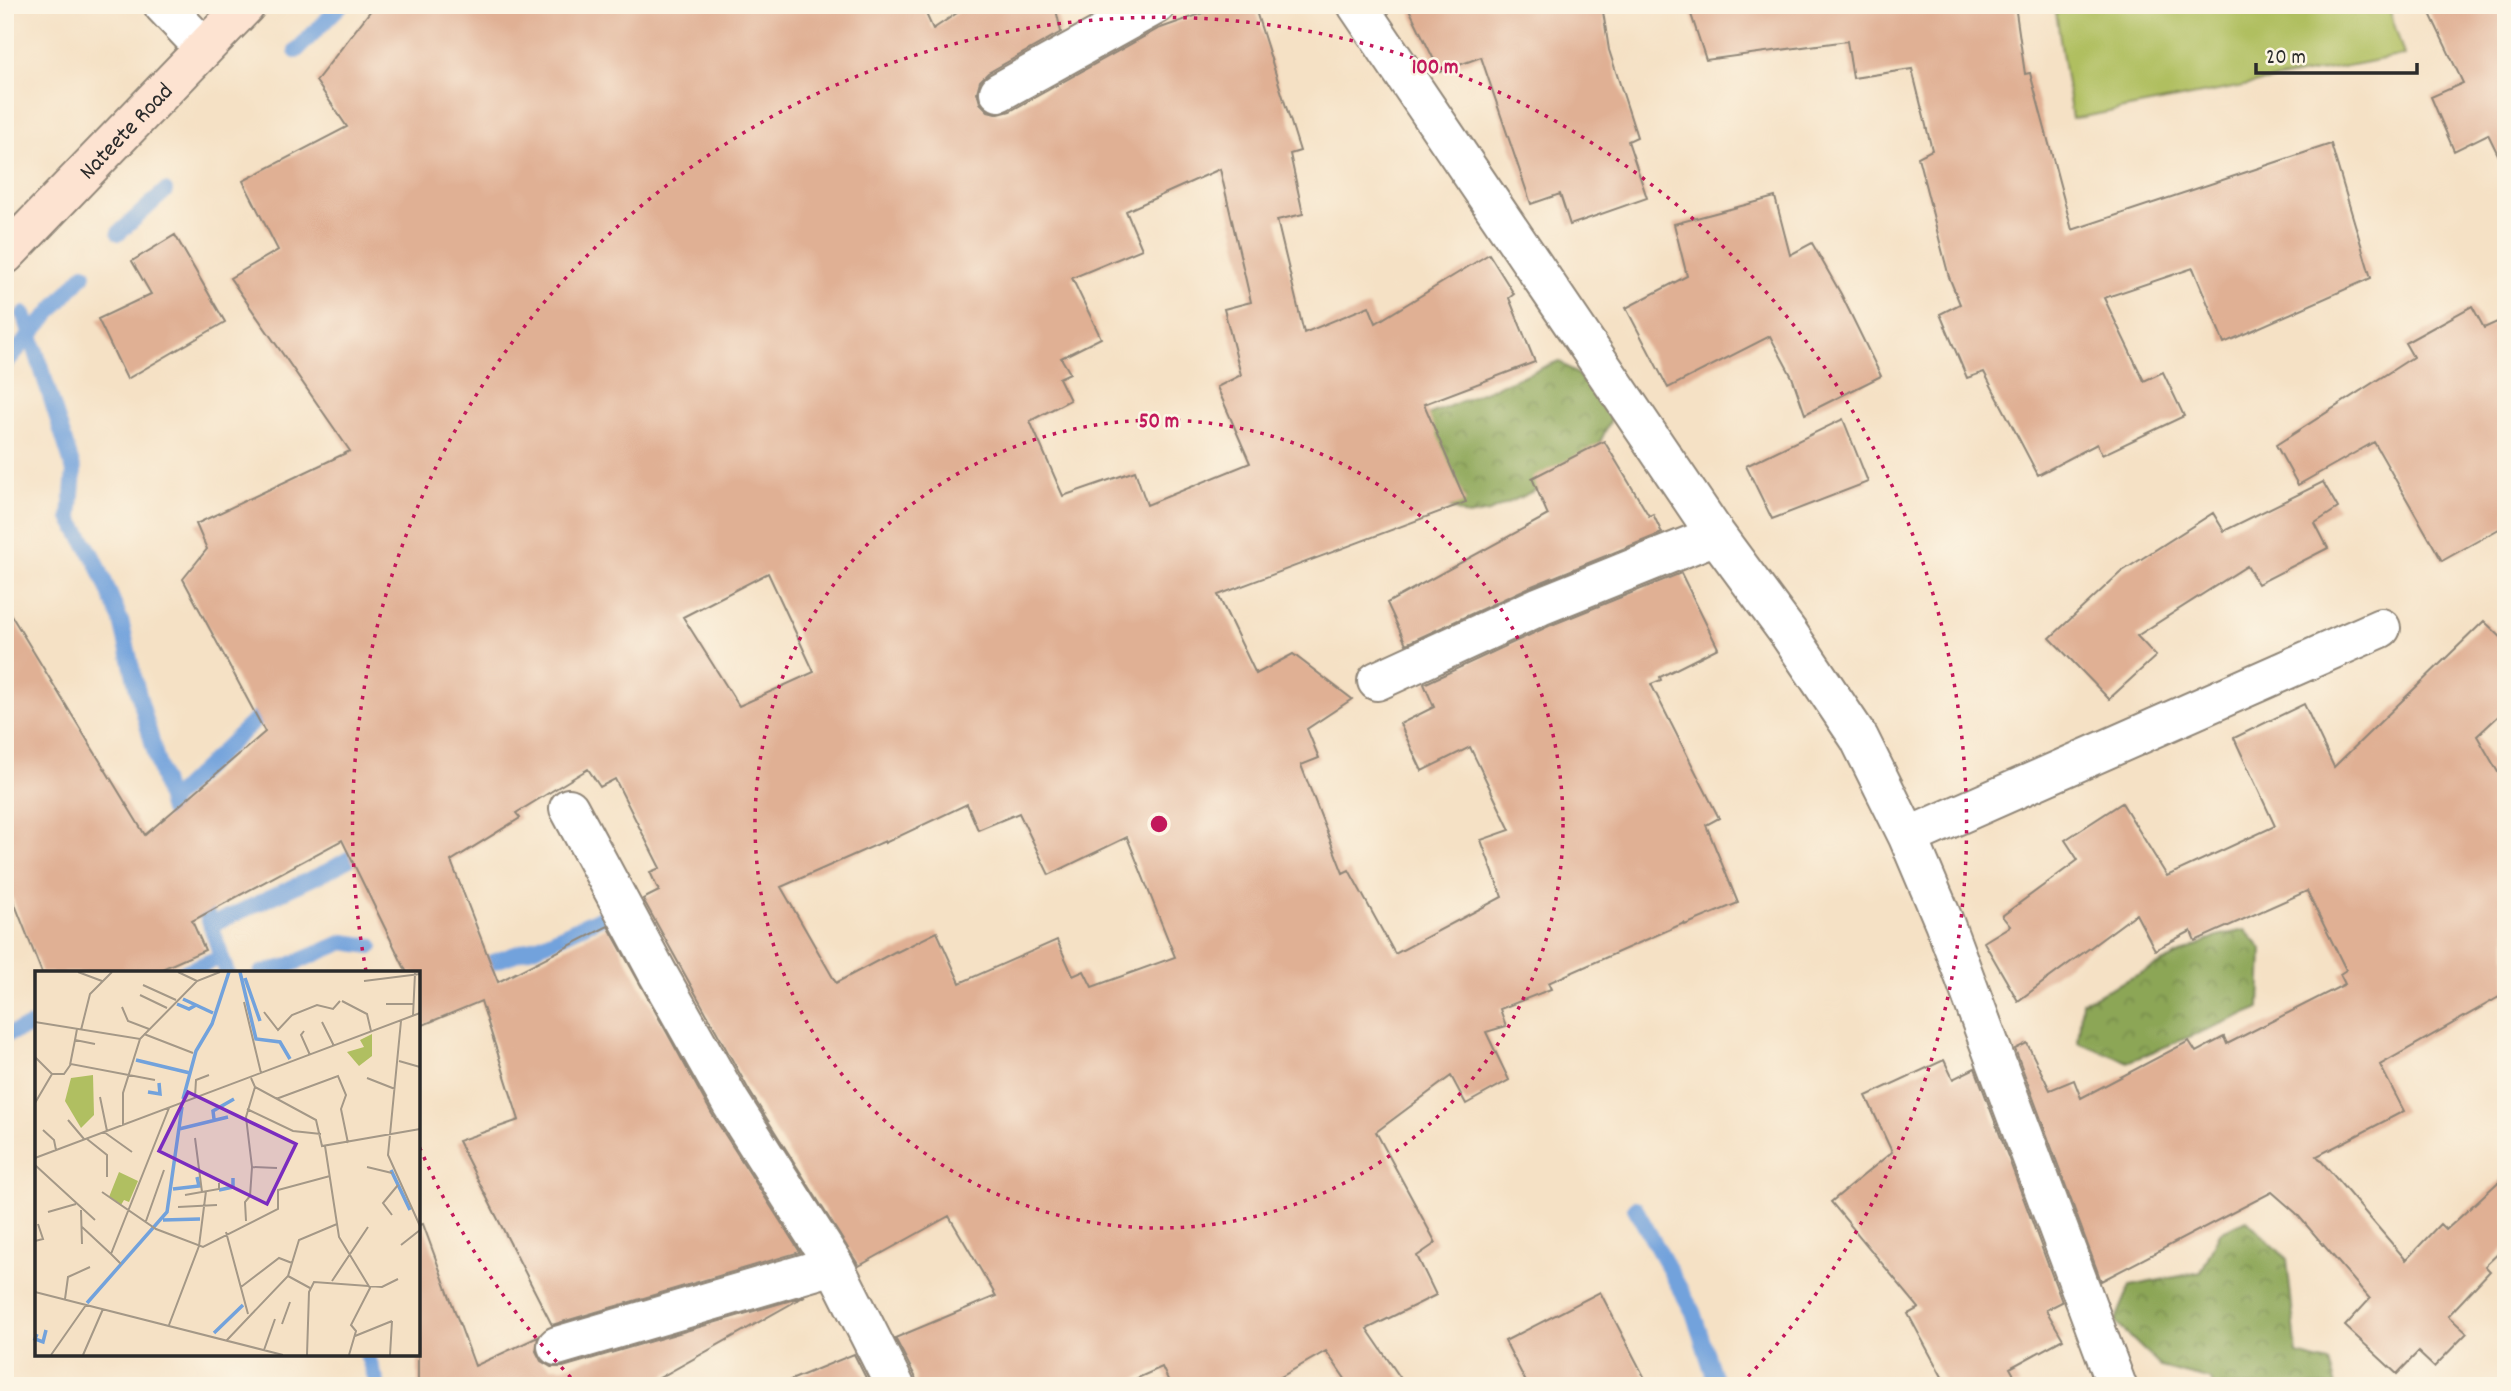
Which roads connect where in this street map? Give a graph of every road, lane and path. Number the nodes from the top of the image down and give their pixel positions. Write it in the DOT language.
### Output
graph roads {
  1 [pos="163,5"];
  2 [pos="246,5"];
  3 [pos="1156,5"];
  4 [pos="1357,5"];
  5 [pos="204,48"];
  6 [pos="999,92"];
  7 [pos="5,255"];
  8 [pos="1716,535"];
  9 [pos="2381,628"];
  10 [pos="1377,681"];
  11 [pos="569,808"];
  12 [pos="1908,837"];
  13 [pos="834,1265"];
  14 [pos="557,1346"];
  15 [pos="895,1386"];
  16 [pos="2117,1386"];
  1 -- 5 [label="street"];
  2 -- 5 [label="main road, Nateete Road"];
  3 -- 6 [label="street"];
  4 -- 8 [label="street"];
  5 -- 7 [label="main road, Nateete Road"];
  8 -- 10 [label="street"];
  8 -- 12 [label="street"];
  9 -- 12 [label="street"];
  11 -- 13 [label="street"];
  12 -- 16 [label="street"];
  13 -- 14 [label="street"];
  13 -- 15 [label="street"];
}
